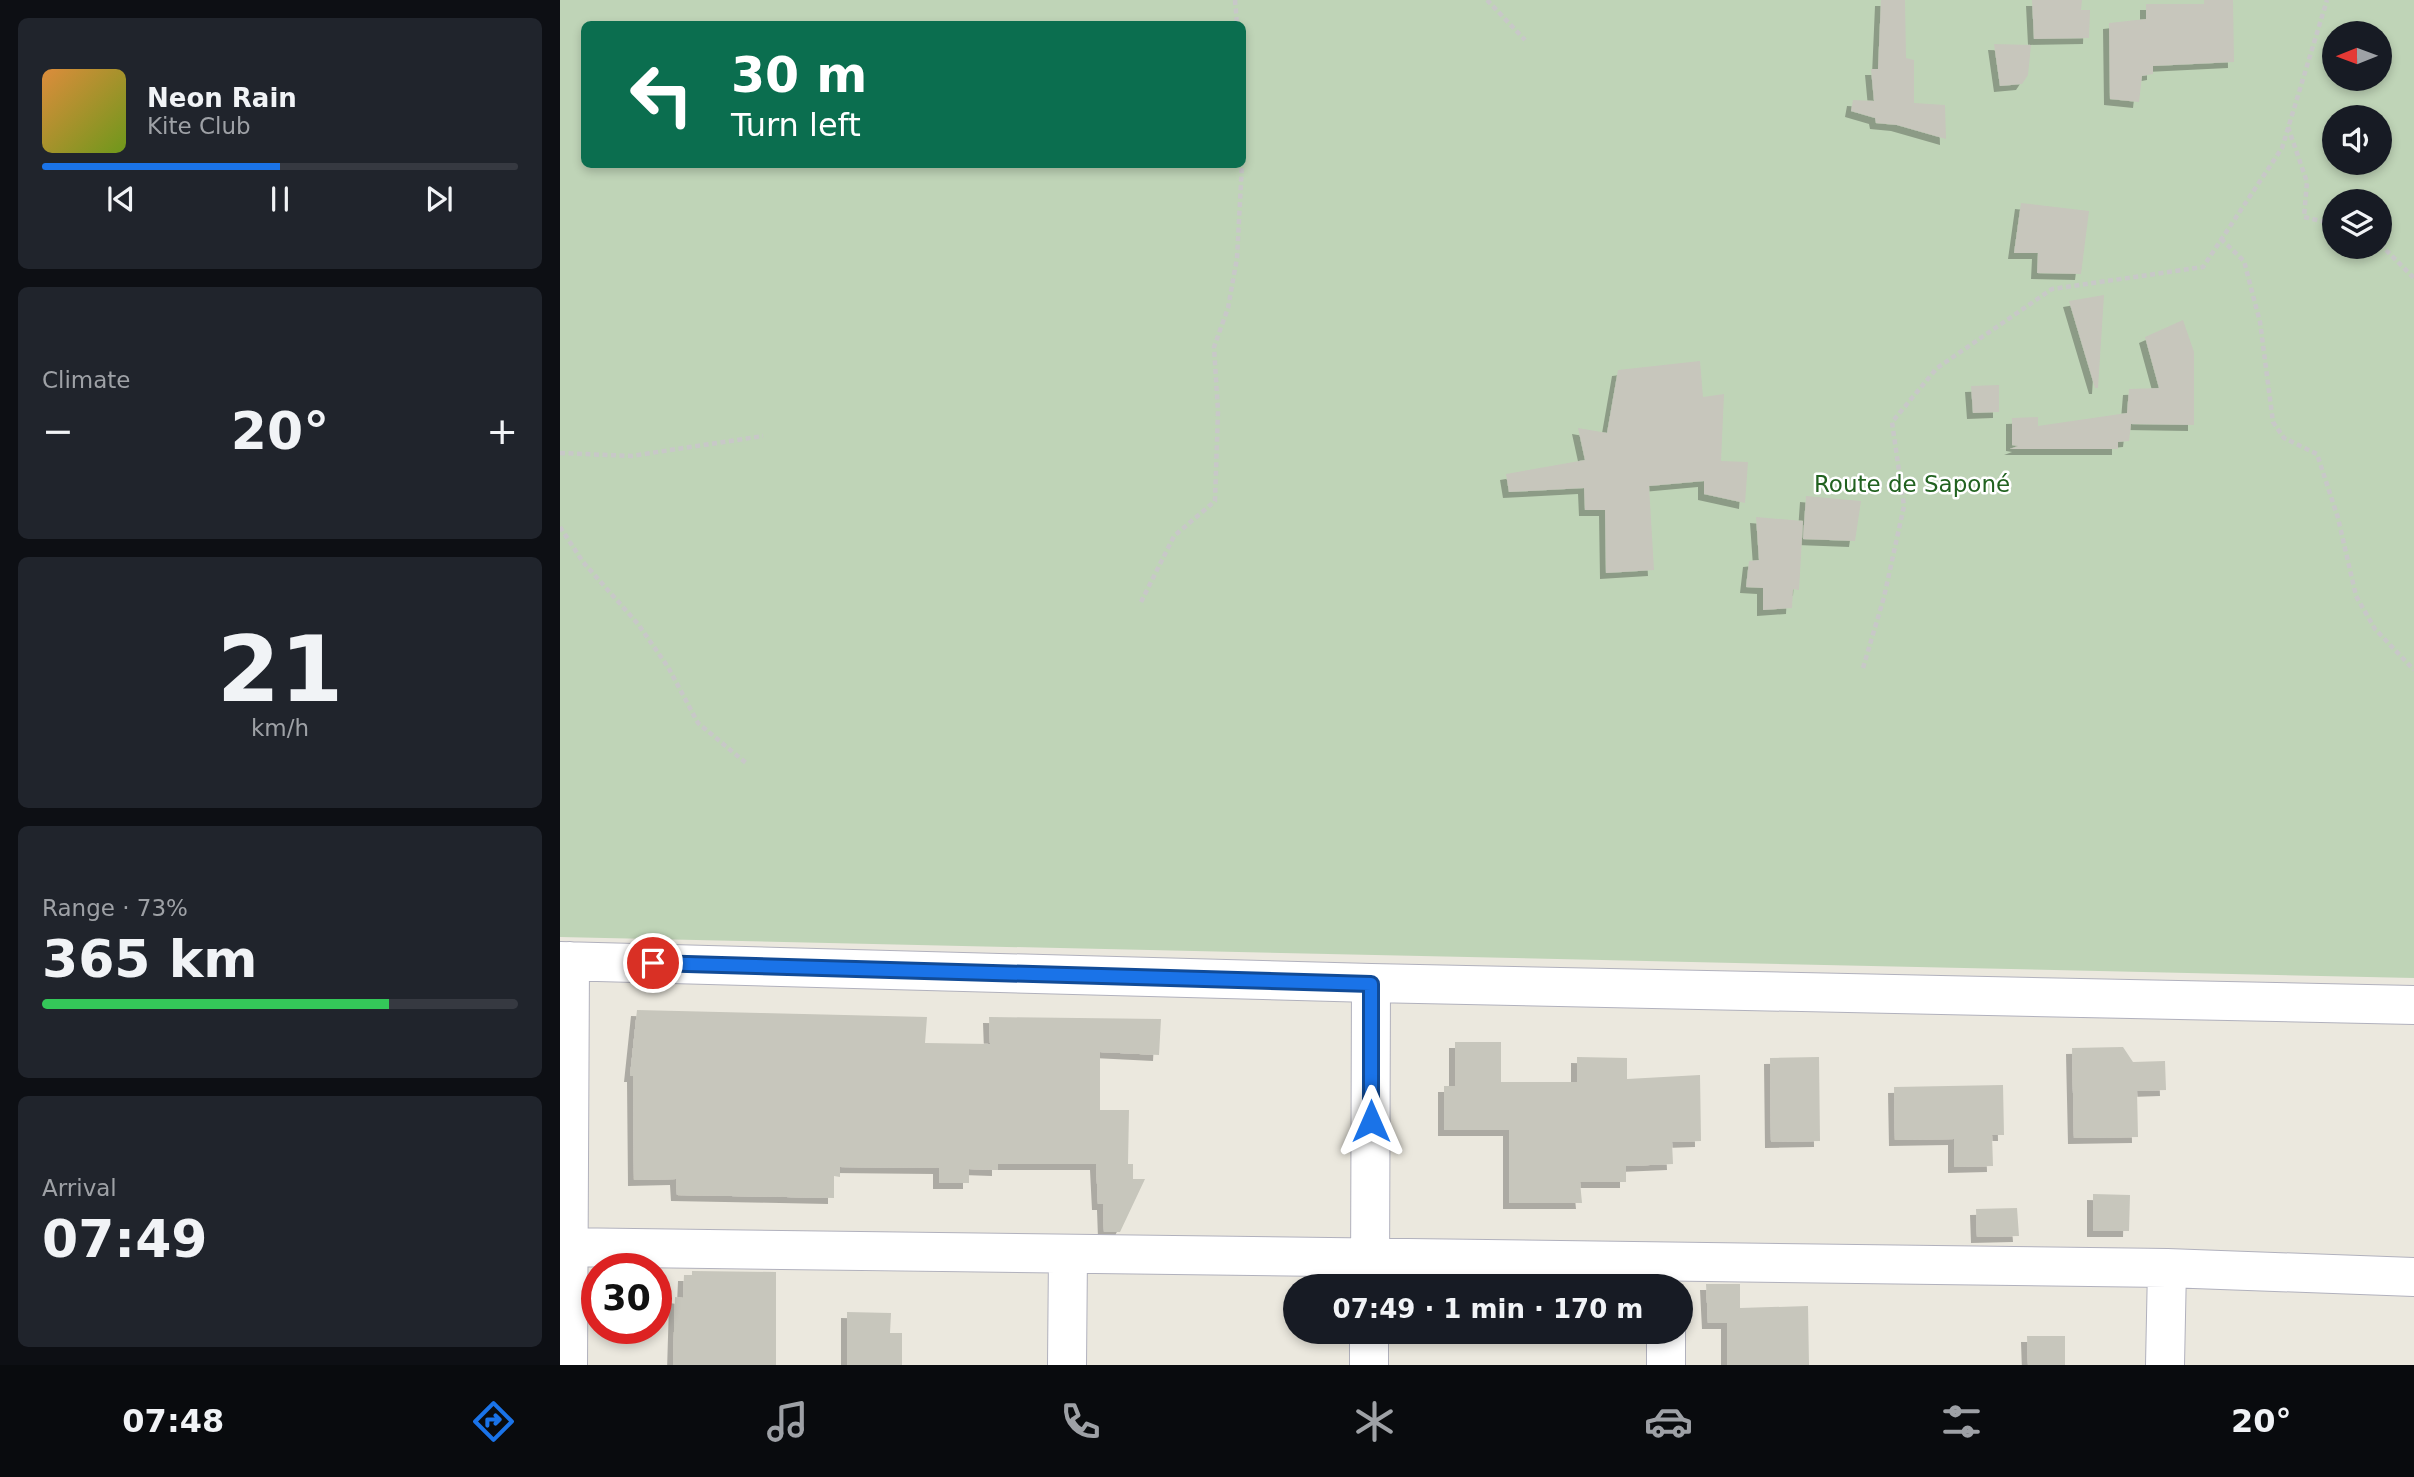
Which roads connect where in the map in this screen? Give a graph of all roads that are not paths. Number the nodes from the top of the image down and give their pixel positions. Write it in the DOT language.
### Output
graph roads {
  1 [pos="565,961"];
  2 [pos="1371,984"];
  3 [pos="2414,1005"];
  4 [pos="564,1247"];
  5 [pos="1068,1254"];
  6 [pos="2166,1268"];
  7 [pos="1370,1272"];
  8 [pos="1667,1274"];
  9 [pos="2414,1277"];
  10 [pos="1369,1344"];
  11 [pos="1667,1344"];
  12 [pos="568,1365"];
  13 [pos="1067,1365"];
  14 [pos="1368,1365"];
  15 [pos="1666,1365"];
  16 [pos="2165,1365"];
  1 -- 2 [label="street"];
  1 -- 4 [label="street"];
  2 -- 3 [label="street"];
  2 -- 7 [label="street"];
  4 -- 5 [label="street"];
  4 -- 12 [label="street"];
  5 -- 7 [label="street"];
  5 -- 13 [label="street"];
  6 -- 8 [label="street"];
  6 -- 9 [label="street"];
  6 -- 16 [label="street"];
  7 -- 8 [label="street"];
  10 -- 14 [label="street"];
  11 -- 15 [label="street"];
}
